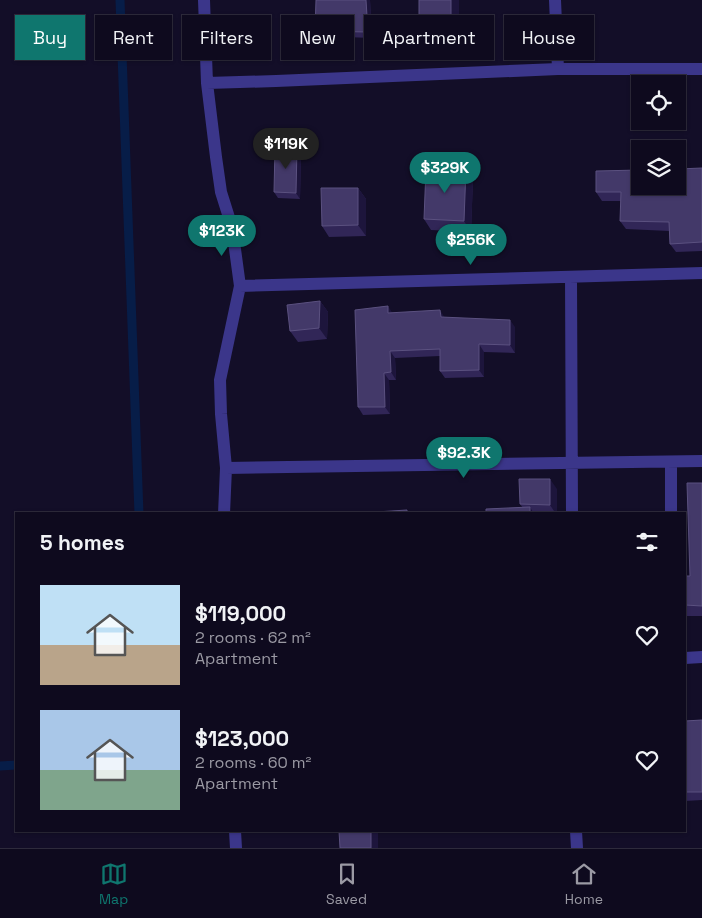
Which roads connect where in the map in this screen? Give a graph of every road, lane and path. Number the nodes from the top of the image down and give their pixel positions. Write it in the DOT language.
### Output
graph roads {
  1 [pos="204,0"];
  2 [pos="555,0"];
  3 [pos="558,69"];
  4 [pos="702,69"];
  5 [pos="207,82"];
  6 [pos="702,273"];
  7 [pos="571,277"];
  8 [pos="240,286"];
  9 [pos="702,461"];
  10 [pos="671,462"];
  11 [pos="572,464"];
  12 [pos="226,468"];
  13 [pos="224,512"];
  14 [pos="572,512"];
  15 [pos="671,512"];
  16 [pos="702,657"];
  17 [pos="686,658"];
  18 [pos="235,832"];
  19 [pos="576,832"];
  20 [pos="236,848"];
  21 [pos="577,848"];
  1 -- 5 [label="street"];
  2 -- 3 [label="street"];
  3 -- 4 [label="street"];
  3 -- 5 [label="street"];
  5 -- 8 [label="street"];
  6 -- 7 [label="street"];
  7 -- 8 [label="street"];
  7 -- 11 [label="street"];
  8 -- 12 [label="street"];
  9 -- 10 [label="street"];
  10 -- 11 [label="street"];
  10 -- 15 [label="street"];
  11 -- 12 [label="street"];
  11 -- 14 [label="street"];
  12 -- 13 [label="street"];
  16 -- 17 [label="street"];
  18 -- 20 [label="street"];
  19 -- 21 [label="street"];
}
